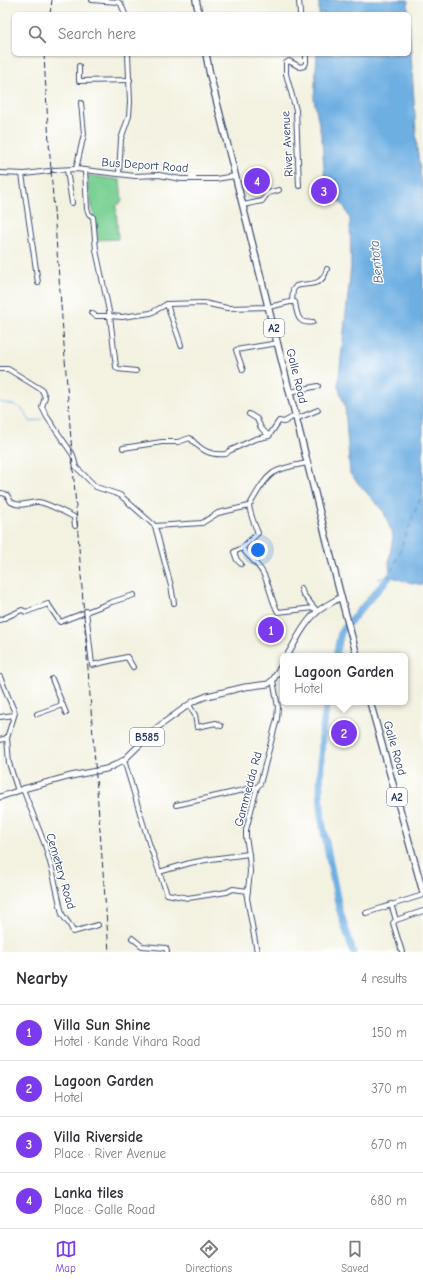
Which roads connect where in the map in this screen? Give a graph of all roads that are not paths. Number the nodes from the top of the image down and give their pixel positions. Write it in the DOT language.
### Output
graph roads {
  1 [pos="92,0"];
  2 [pos="196,0"];
  3 [pos="299,0"];
  4 [pos="118,1"];
  5 [pos="124,12"];
  6 [pos="199,12"];
  7 [pos="300,12"];
  8 [pos="128,56"];
  9 [pos="206,56"];
  10 [pos="306,56"];
  11 [pos="78,66"];
  12 [pos="130,80"];
  13 [pos="81,103"];
  14 [pos="76,169"];
  15 [pos="67,170"];
  16 [pos="85,170"];
  17 [pos="0,173"];
  18 [pos="22,174"];
  19 [pos="119,174"];
  20 [pos="235,176"];
  21 [pos="299,186"];
  22 [pos="279,190"];
  23 [pos="72,203"];
  24 [pos="243,205"];
  25 [pos="327,269"];
  26 [pos="38,283"];
  27 [pos="292,302"];
  28 [pos="167,304"];
  29 [pos="269,308"];
  30 [pos="91,313"];
  31 [pos="110,316"];
  32 [pos="313,322"];
  33 [pos="278,343"];
  34 [pos="181,345"];
  35 [pos="0,369"];
  36 [pos="243,370"];
  37 [pos="136,371"];
  38 [pos="318,386"];
  39 [pos="290,392"];
  40 [pos="318,410"];
  41 [pos="249,414"];
  42 [pos="296,417"];
  43 [pos="269,436"];
  44 [pos="123,448"];
  45 [pos="307,463"];
  46 [pos="0,493"];
  47 [pos="249,506"];
  48 [pos="75,526"];
  49 [pos="155,526"];
  50 [pos="242,548"];
  51 [pos="240,564"];
  52 [pos="301,588"];
  53 [pos="134,595"];
  54 [pos="342,600"];
  55 [pos="174,603"];
  56 [pos="316,610"];
  57 [pos="86,612"];
  58 [pos="0,620"];
  59 [pos="289,653"];
  60 [pos="356,653"];
  61 [pos="134,666"];
  62 [pos="280,668"];
  63 [pos="277,673"];
  64 [pos="280,674"];
  65 [pos="0,677"];
  66 [pos="52,679"];
  67 [pos="273,680"];
  68 [pos="62,705"];
  69 [pos="188,705"];
  70 [pos="371,705"];
  71 [pos="66,713"];
  72 [pos="37,714"];
  73 [pos="14,715"];
  74 [pos="0,718"];
  75 [pos="222,726"];
  76 [pos="7,738"];
  77 [pos="0,740"];
  78 [pos="124,760"];
  79 [pos="257,787"];
  80 [pos="21,790"];
  81 [pos="0,797"];
  82 [pos="176,805"];
  83 [pos="249,854"];
  84 [pos="159,872"];
  85 [pos="248,891"];
  86 [pos="423,894"];
  87 [pos="391,904"];
  88 [pos="423,911"];
  89 [pos="366,913"];
  90 [pos="396,920"];
  91 [pos="98,925"];
  92 [pos="132,938"];
  93 [pos="167,952"];
  94 [pos="256,952"];
  95 [pos="402,952"];
  1 -- 4 [label="street"];
  2 -- 6 [label="highway"];
  3 -- 7 [label="street"];
  4 -- 5 [label="street"];
  8 -- 12 [label="street"];
  9 -- 20 [label="highway, Galle Road / A2"];
  10 -- 21 [label="street, River Avenue"];
  11 -- 12 [label="street"];
  12 -- 19 [label="street"];
  13 -- 14 [label="street"];
  14 -- 15 [label="street, Bus Deport Road"];
  14 -- 16 [label="street, Bus Deport Road"];
  15 -- 18 [label="street, Bus Deport Road"];
  15 -- 23 [label="street"];
  16 -- 19 [label="street, Bus Deport Road"];
  16 -- 31 [label="street"];
  17 -- 18 [label="street, Bus Deport Road"];
  18 -- 26 [label="street"];
  19 -- 20 [label="street, Bus Deport Road"];
  20 -- 24 [label="highway, Galle Road / A2"];
  22 -- 24 [label="street"];
  24 -- 29 [label="highway, Galle Road / A2"];
  25 -- 27 [label="street"];
  27 -- 29 [label="street"];
  27 -- 32 [label="street"];
  28 -- 29 [label="street"];
  28 -- 31 [label="street"];
  28 -- 34 [label="street"];
  29 -- 33 [label="highway, Galle Road / A2"];
  30 -- 31 [label="street"];
  31 -- 37 [label="street"];
  33 -- 36 [label="street"];
  33 -- 39 [label="highway, Galle Road / A2"];
  35 -- 49 [label="street"];
  38 -- 39 [label="street"];
  39 -- 42 [label="highway, Galle Road / A2"];
  40 -- 42 [label="street"];
  41 -- 43 [label="street"];
  42 -- 43 [label="street"];
  42 -- 45 [label="highway, Galle Road / A2"];
  43 -- 44 [label="street"];
  45 -- 47 [label="street"];
  45 -- 54 [label="highway, Galle Road / A2"];
  46 -- 48 [label="street"];
  47 -- 49 [label="street"];
  47 -- 50 [label="street"];
  49 -- 55 [label="street"];
  50 -- 51 [label="street"];
  50 -- 56 [label="street"];
  52 -- 56 [label="street"];
  53 -- 57 [label="street"];
  54 -- 56 [label="main road"];
  54 -- 60 [label="highway, Galle Road / A2"];
  56 -- 59 [label="main road"];
  57 -- 58 [label="street"];
  57 -- 61 [label="street"];
  62 -- 63 [label="main road"];
  63 -- 64 [label="street"];
  63 -- 67 [label="main road"];
  65 -- 73 [label="street"];
  66 -- 68 [label="street"];
  67 -- 69 [label="main road, B585"];
  67 -- 79 [label="street, Gammedda Rd"];
  68 -- 71 [label="street"];
  68 -- 72 [label="street"];
  69 -- 75 [label="street"];
  69 -- 78 [label="main road, B585"];
  70 -- 86 [label="highway, Galle Road / A2"];
  73 -- 74 [label="street"];
  73 -- 76 [label="street"];
  76 -- 77 [label="street"];
  76 -- 80 [label="street"];
  78 -- 80 [label="main road, B585"];
  78 -- 84 [label="street"];
  79 -- 82 [label="street"];
  79 -- 83 [label="street, Gammedda Rd"];
  80 -- 81 [label="main road, B585"];
  80 -- 91 [label="street, Cemetery Road"];
  83 -- 84 [label="street"];
  83 -- 85 [label="street, Gammedda Rd"];
  84 -- 85 [label="street"];
  85 -- 94 [label="street, Gammedda Rd"];
  86 -- 87 [label="street"];
  87 -- 89 [label="street"];
  87 -- 90 [label="street"];
  88 -- 90 [label="street"];
  90 -- 95 [label="street"];
  92 -- 93 [label="street"];
}
